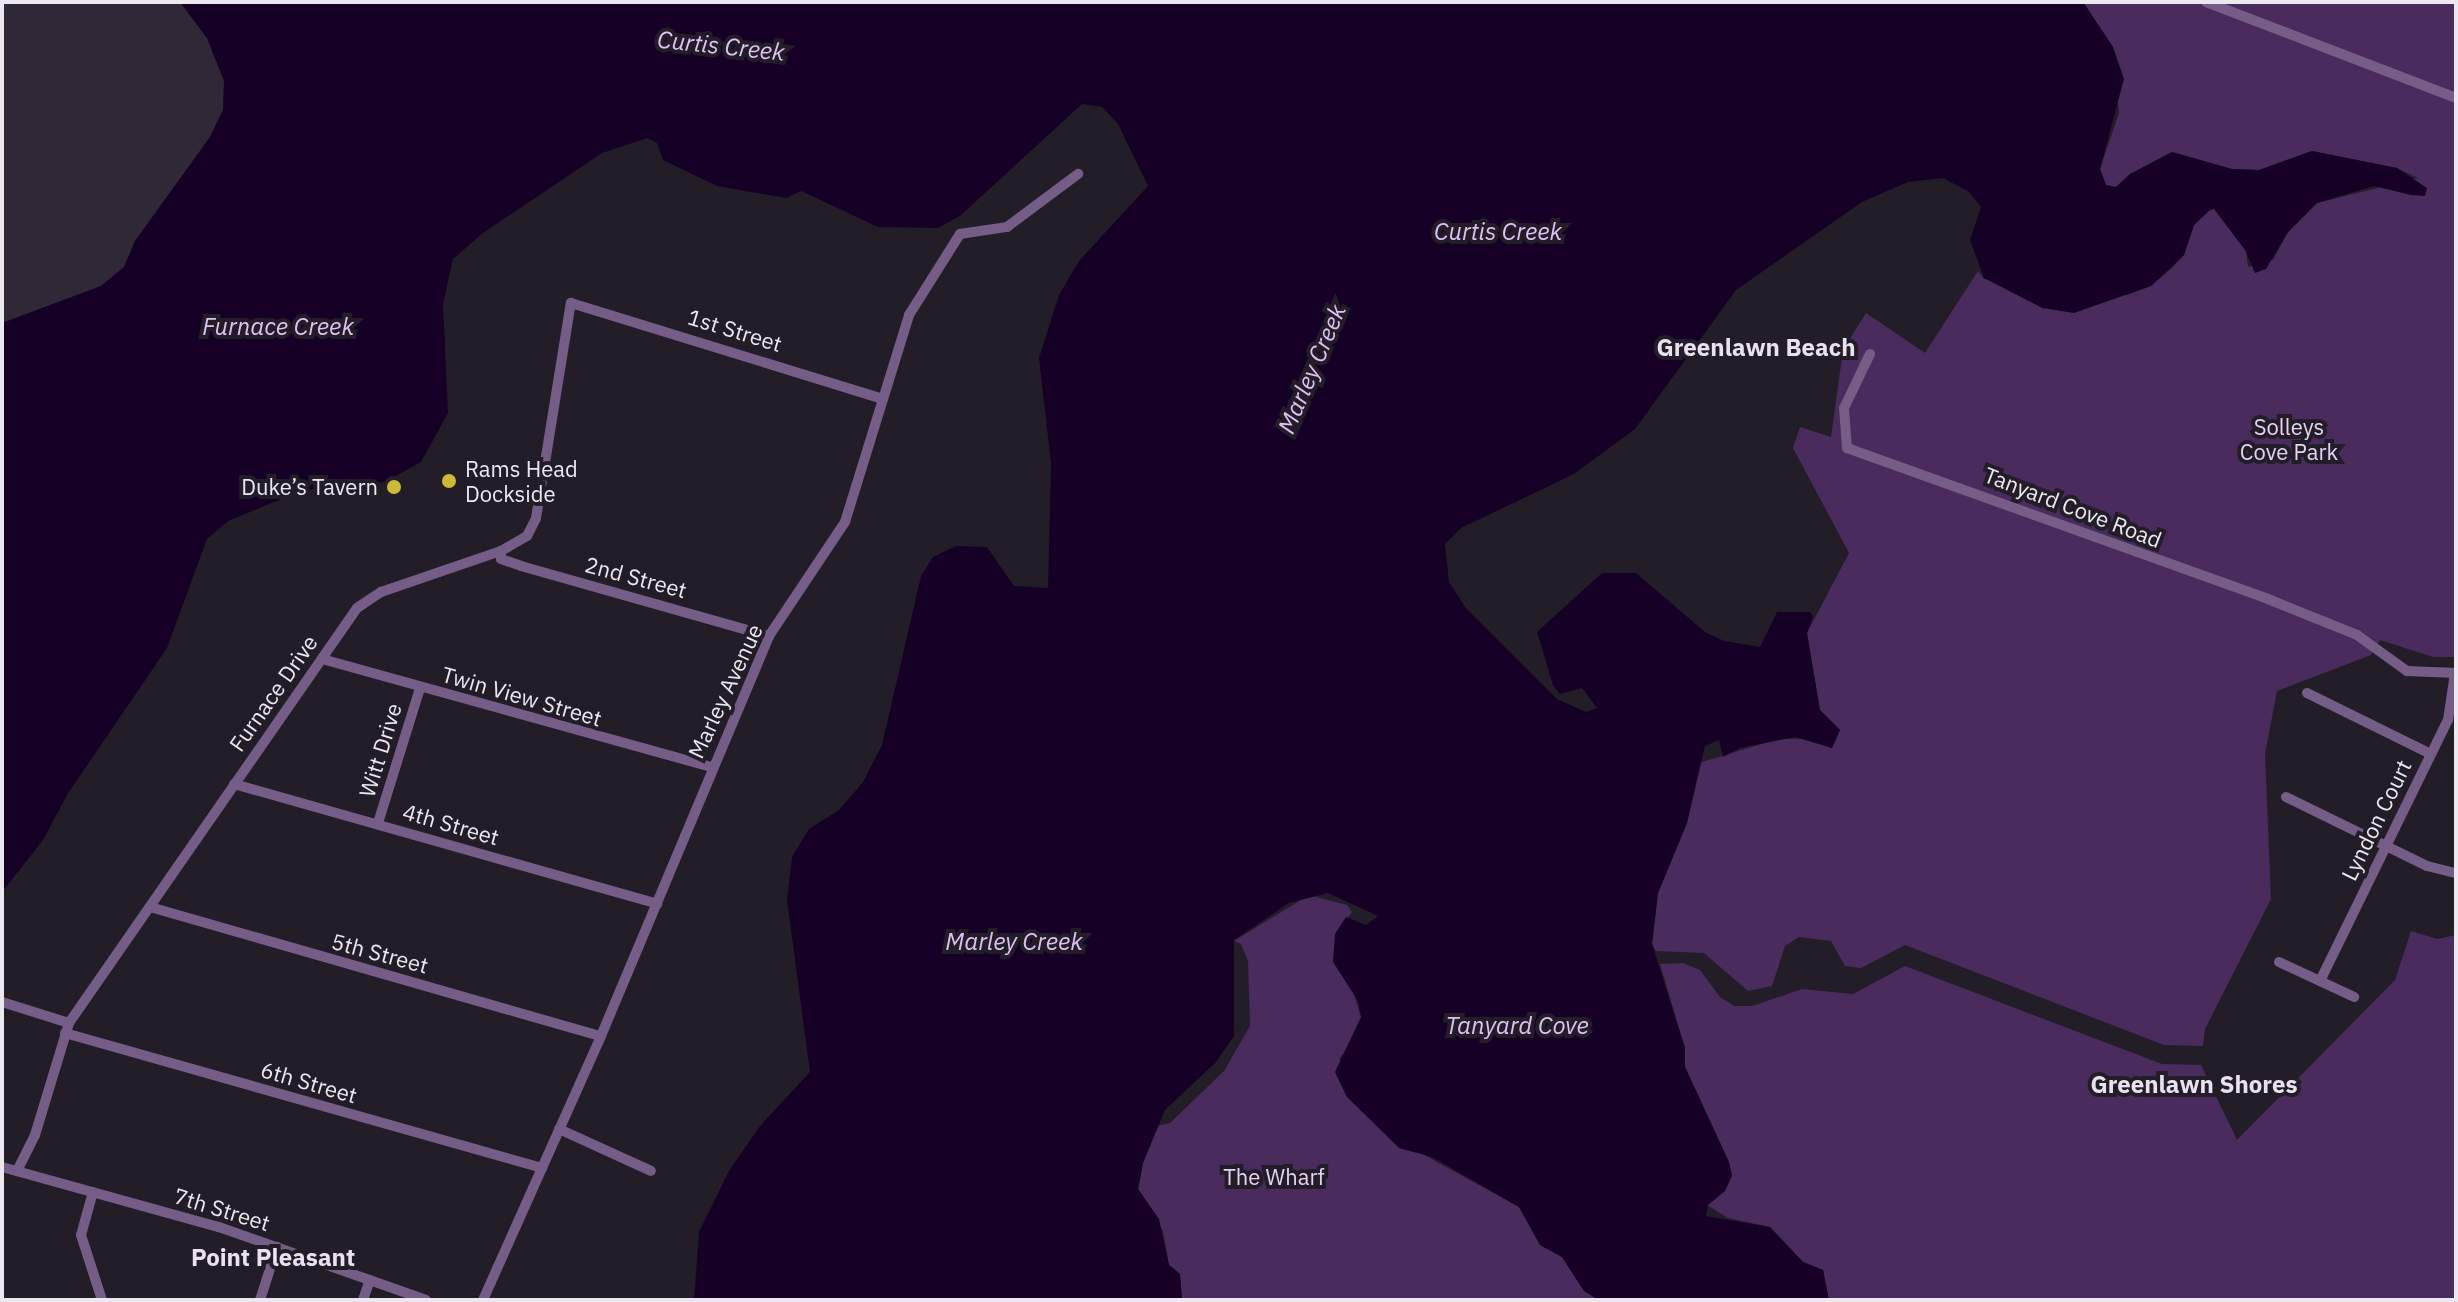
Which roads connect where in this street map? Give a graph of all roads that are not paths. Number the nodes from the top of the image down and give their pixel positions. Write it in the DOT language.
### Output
graph roads {
  1 [pos="2206,2"];
  2 [pos="2456,98"];
  3 [pos="1078,174"];
  4 [pos="575,302"];
  5 [pos="1870,354"];
  6 [pos="883,399"];
  7 [pos="501,551"];
  8 [pos="769,636"];
  9 [pos="322,659"];
  10 [pos="2455,673"];
  11 [pos="420,688"];
  12 [pos="2307,693"];
  13 [pos="2431,754"];
  14 [pos="712,767"];
  15 [pos="234,784"];
  16 [pos="2286,797"];
  17 [pos="378,823"];
  18 [pos="2386,845"];
  19 [pos="2456,873"];
  20 [pos="657,904"];
  21 [pos="150,907"];
  22 [pos="2279,962"];
  23 [pos="2320,981"];
  24 [pos="2354,997"];
  25 [pos="2,1002"];
  26 [pos="67,1028"];
  27 [pos="601,1036"];
  28 [pos="559,1129"];
  29 [pos="2,1167"];
  30 [pos="542,1168"];
  31 [pos="17,1171"];
  32 [pos="651,1171"];
  33 [pos="93,1192"];
  34 [pos="277,1247"];
  35 [pos="370,1280"];
  36 [pos="102,1300"];
  37 [pos="260,1300"];
  38 [pos="363,1300"];
  39 [pos="426,1300"];
  40 [pos="483,1300"];
  1 -- 2 [label="street"];
  3 -- 6 [label="street, Marley Avenue"];
  4 -- 6 [label="street, 1st Street"];
  4 -- 7 [label="street, Furnace Drive"];
  5 -- 10 [label="street, Tanyard Cove Road"];
  6 -- 8 [label="street, Marley Avenue"];
  7 -- 8 [label="street, 2nd Street"];
  7 -- 9 [label="street, Furnace Drive"];
  8 -- 14 [label="street, Marley Avenue"];
  9 -- 11 [label="street, Twin View Street"];
  9 -- 15 [label="street, Furnace Drive"];
  10 -- 13 [label="street, Lyndon Court"];
  11 -- 14 [label="street, Twin View Street"];
  11 -- 17 [label="street, Witt Drive"];
  12 -- 13 [label="street"];
  13 -- 18 [label="street, Lyndon Court"];
  14 -- 20 [label="street, Marley Avenue"];
  15 -- 17 [label="street, 4th Street"];
  15 -- 21 [label="street, Furnace Drive"];
  16 -- 18 [label="street"];
  17 -- 20 [label="street, 4th Street"];
  18 -- 19 [label="street"];
  18 -- 23 [label="street, Lyndon Court"];
  20 -- 27 [label="street, Marley Avenue"];
  21 -- 26 [label="street, Furnace Drive"];
  21 -- 27 [label="street, 5th Street"];
  22 -- 23 [label="street"];
  23 -- 24 [label="street"];
  25 -- 26 [label="street, 6th Street"];
  26 -- 30 [label="street, 6th Street"];
  26 -- 31 [label="street, Furnace Drive"];
  27 -- 28 [label="street, Marley Avenue"];
  28 -- 30 [label="street, Marley Avenue"];
  28 -- 32 [label="street"];
  29 -- 31 [label="street, 7th Street"];
  30 -- 40 [label="street, Marley Avenue"];
  31 -- 33 [label="street, 7th Street"];
  33 -- 34 [label="street, 7th Street"];
  33 -- 36 [label="street"];
  34 -- 35 [label="street, 7th Street"];
  34 -- 37 [label="street"];
  35 -- 38 [label="street"];
  35 -- 39 [label="street, 7th Street"];
}
